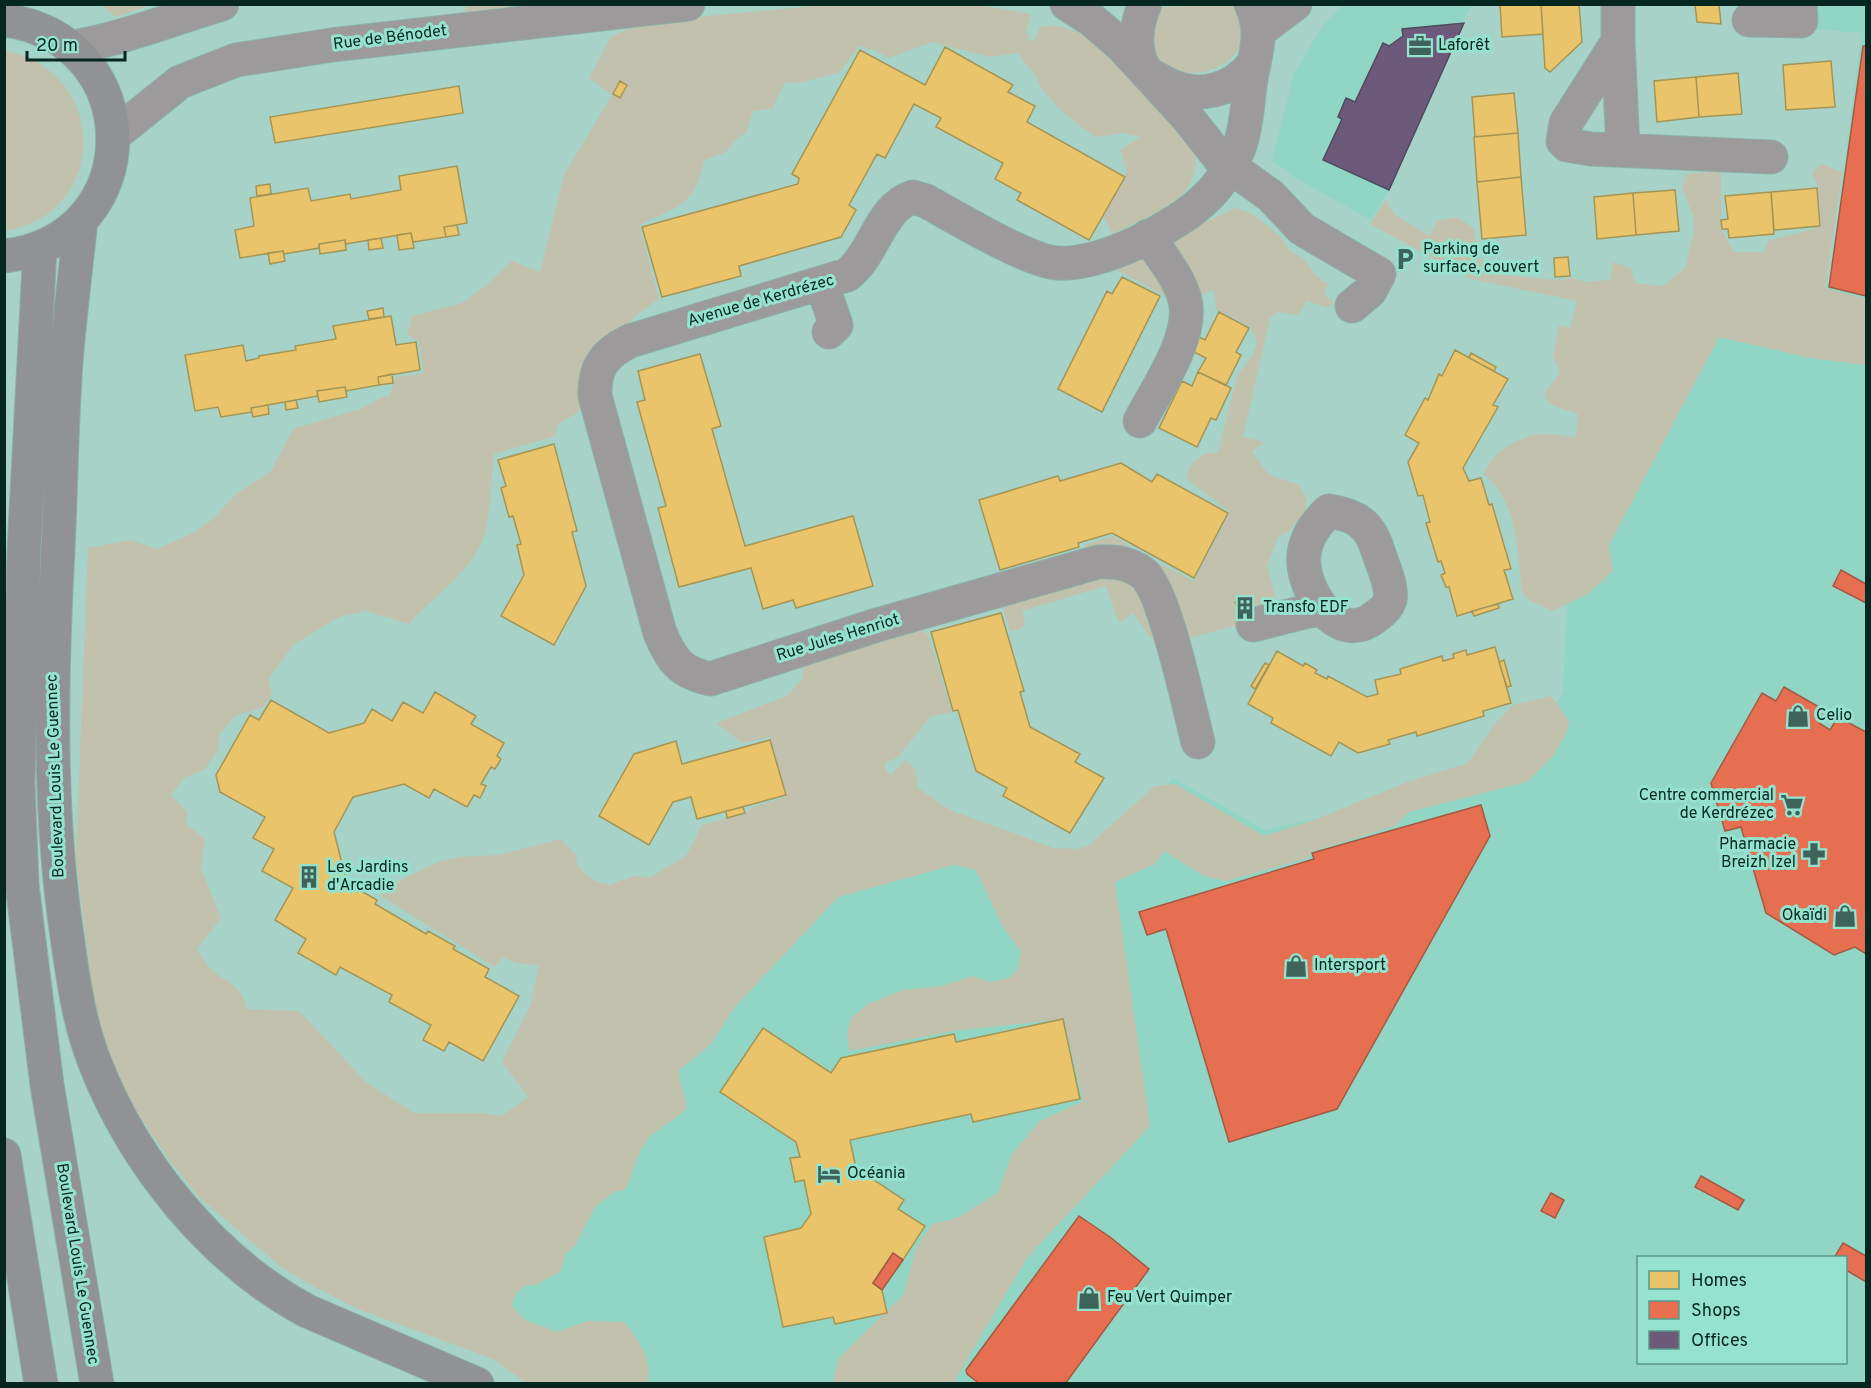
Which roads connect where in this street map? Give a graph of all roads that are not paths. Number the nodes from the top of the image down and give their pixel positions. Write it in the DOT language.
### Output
graph roads {
  1 [pos="222,4"];
  2 [pos="451,4"];
  3 [pos="688,4"];
  4 [pos="1067,4"];
  5 [pos="1145,4"];
  6 [pos="1295,4"];
  7 [pos="1618,4"];
  8 [pos="1800,4"];
  9 [pos="588,10"];
  10 [pos="38,17"];
  11 [pos="1255,18"];
  12 [pos="4,20"];
  13 [pos="1749,20"];
  14 [pos="431,33"];
  15 [pos="1618,41"];
  16 [pos="72,47"];
  17 [pos="1254,63"];
  18 [pos="1146,72"];
  19 [pos="114,135"];
  20 [pos="1623,149"];
  21 [pos="1771,157"];
  22 [pos="1230,167"];
  23 [pos="81,220"];
  24 [pos="1148,236"];
  25 [pos="40,248"];
  26 [pos="4,256"];
  27 [pos="822,284"];
  28 [pos="1352,306"];
  29 [pos="829,332"];
  30 [pos="608,355"];
  31 [pos="1140,421"];
  32 [pos="1320,608"];
  33 [pos="1253,625"];
  34 [pos="1198,742"];
  35 [pos="4,1155"];
  36 [pos="33,1343"];
  37 [pos="32,1383"];
  38 [pos="41,1383"];
  39 [pos="97,1383"];
  40 [pos="477,1383"];
  1 -- 16 [label="street"];
  2 -- 14 [label="street"];
  3 -- 9 [label="street, Rue de Bénodet"];
  4 -- 18 [label="street"];
  5 -- 18 [label="street"];
  6 -- 11 [label="street, Avenue de Kerdrézec"];
  7 -- 15 [label="street"];
  8 -- 13 [label="street"];
  9 -- 14 [label="street, Rue de Bénodet"];
  10 -- 12 [label="main road"];
  10 -- 16 [label="main road"];
  11 -- 17 [label="street, Avenue de Kerdrézec"];
  14 -- 19 [label="street, Rue de Bénodet"];
  15 -- 20 [label="street"];
  15 -- 20 [label="street"];
  16 -- 19 [label="main road"];
  17 -- 18 [label="street"];
  17 -- 22 [label="street, Avenue de Kerdrézec"];
  18 -- 22 [label="street"];
  19 -- 23 [label="main road"];
  20 -- 21 [label="street"];
  22 -- 24 [label="street, Avenue de Kerdrézec"];
  22 -- 28 [label="street"];
  23 -- 25 [label="main road"];
  23 -- 40 [label="main road, Boulevard Louis Le Guennec"];
  24 -- 27 [label="street, Avenue de Kerdrézec"];
  24 -- 31 [label="street"];
  25 -- 26 [label="main road"];
  25 -- 39 [label="main road, Boulevard Louis Le Guennec"];
  27 -- 29 [label="street"];
  27 -- 30 [label="street, Avenue de Kerdrézec"];
  30 -- 34 [label="street, Rue Jules Henriot"];
  32 -- 33 [label="street"];
  35 -- 36 [label="main road"];
  36 -- 37 [label="main road"];
  36 -- 38 [label="main road"];
}
